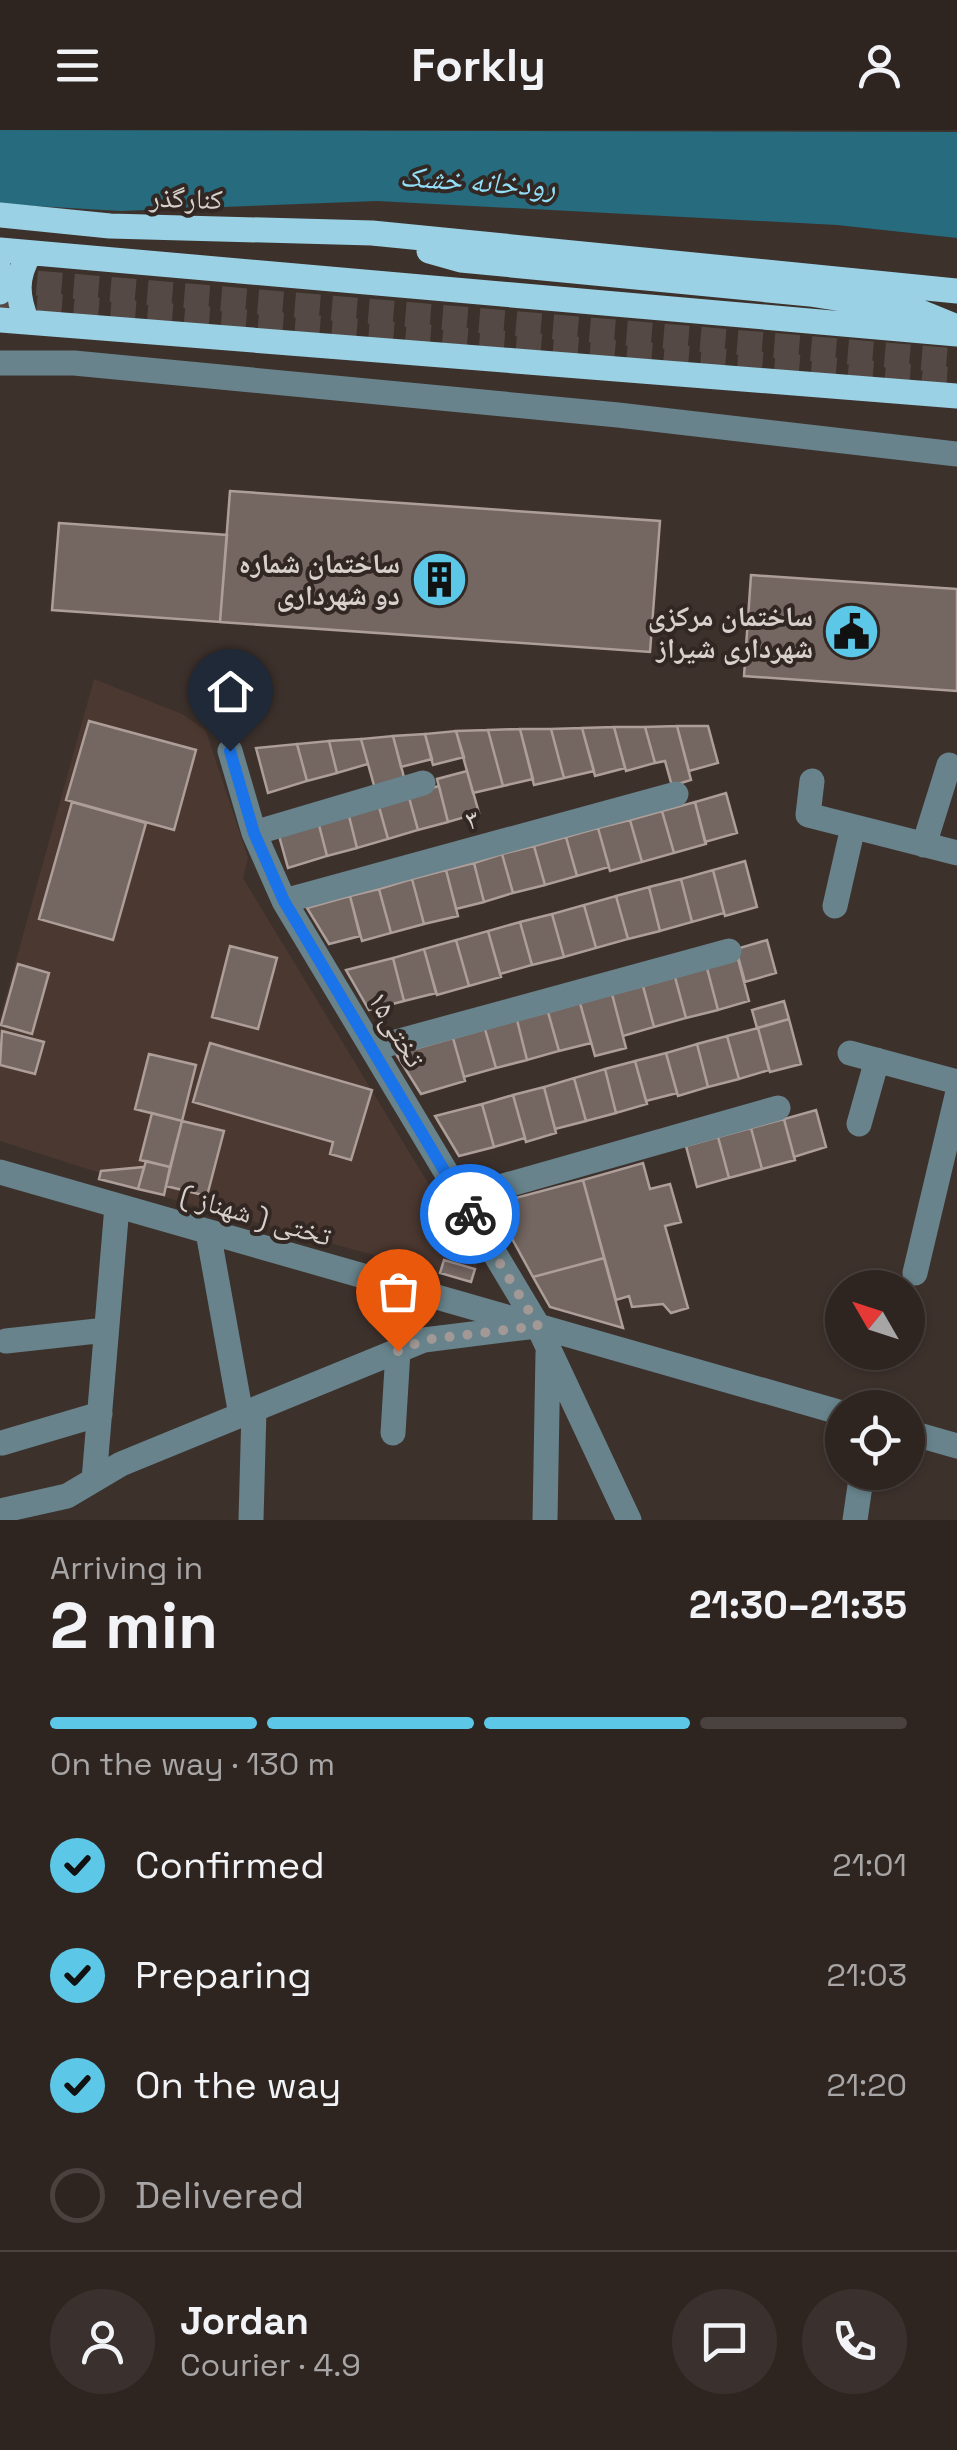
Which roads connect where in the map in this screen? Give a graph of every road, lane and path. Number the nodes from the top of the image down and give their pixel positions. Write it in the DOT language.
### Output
graph roads {
  1 [pos="0,214"];
  2 [pos="372,233"];
  3 [pos="0,250"];
  4 [pos="30,253"];
  5 [pos="0,271"];
  6 [pos="957,291"];
  7 [pos="0,292"];
  8 [pos="0,320"];
  9 [pos="27,322"];
  10 [pos="957,330"];
  11 [pos="0,363"];
  12 [pos="957,396"];
  13 [pos="957,454"];
  14 [pos="230,751"];
  15 [pos="949,765"];
  16 [pos="812,781"];
  17 [pos="423,783"];
  18 [pos="676,794"];
  19 [pos="852,826"];
  20 [pos="254,833"];
  21 [pos="924,844"];
  22 [pos="957,853"];
  23 [pos="284,901"];
  24 [pos="835,906"];
  25 [pos="728,951"];
  26 [pos="374,1048"];
  27 [pos="850,1053"];
  28 [pos="877,1060"];
  29 [pos="957,1082"];
  30 [pos="957,1096"];
  31 [pos="778,1108"];
  32 [pos="859,1124"];
  33 [pos="0,1172"];
  34 [pos="461,1198"];
  35 [pos="117,1206"];
  36 [pos="208,1232"];
  37 [pos="915,1270"];
  38 [pos="106,1330"];
  39 [pos="543,1337"];
  40 [pos="6,1341"];
  41 [pos="398,1351"];
  42 [pos="825,1410"];
  43 [pos="248,1413"];
  44 [pos="100,1414"];
  45 [pos="393,1433"];
  46 [pos="925,1437"];
  47 [pos="2,1443"];
  48 [pos="957,1446"];
  49 [pos="94,1480"];
  50 [pos="859,1490"];
  51 [pos="0,1511"];
  52 [pos="250,1520"];
  53 [pos="545,1520"];
  54 [pos="629,1520"];
  55 [pos="855,1520"];
  1 -- 2 [label="main road, کنارگذر"];
  2 -- 6 [label="main road"];
  2 -- 10 [label="main road"];
  3 -- 4 [label="main road"];
  4 -- 9 [label="main road"];
  4 -- 10 [label="main road"];
  5 -- 7 [label="main road"];
  8 -- 9 [label="main road"];
  9 -- 12 [label="main road"];
  11 -- 13 [label="street"];
  14 -- 20 [label="street, تختی۱۵"];
  15 -- 21 [label="street"];
  16 -- 19 [label="street"];
  17 -- 20 [label="street"];
  18 -- 23 [label="street, ۳"];
  19 -- 21 [label="street"];
  19 -- 24 [label="street"];
  20 -- 23 [label="street, تختی۱۵"];
  21 -- 22 [label="street"];
  23 -- 26 [label="street, تختی۱۵"];
  25 -- 26 [label="street"];
  26 -- 34 [label="street, تختی۱۵"];
  27 -- 28 [label="street"];
  28 -- 29 [label="street"];
  28 -- 32 [label="street"];
  30 -- 37 [label="street"];
  31 -- 34 [label="street"];
  33 -- 35 [label="street, تختی ( شهناز )"];
  34 -- 39 [label="street, تختی۱۵"];
  35 -- 36 [label="street, تختی ( شهناز )"];
  35 -- 38 [label="street"];
  36 -- 39 [label="street, تختی ( شهناز )"];
  36 -- 43 [label="street"];
  38 -- 40 [label="street"];
  38 -- 44 [label="street"];
  39 -- 41 [label="street"];
  39 -- 42 [label="street, تختی ( شهناز )"];
  39 -- 53 [label="street"];
  39 -- 54 [label="street, تختی۱۵"];
  41 -- 43 [label="street"];
  41 -- 45 [label="street"];
  43 -- 49 [label="street"];
  43 -- 52 [label="street"];
  44 -- 47 [label="street"];
  44 -- 49 [label="street"];
  46 -- 48 [label="street"];
  49 -- 51 [label="street"];
  50 -- 55 [label="street"];
}
